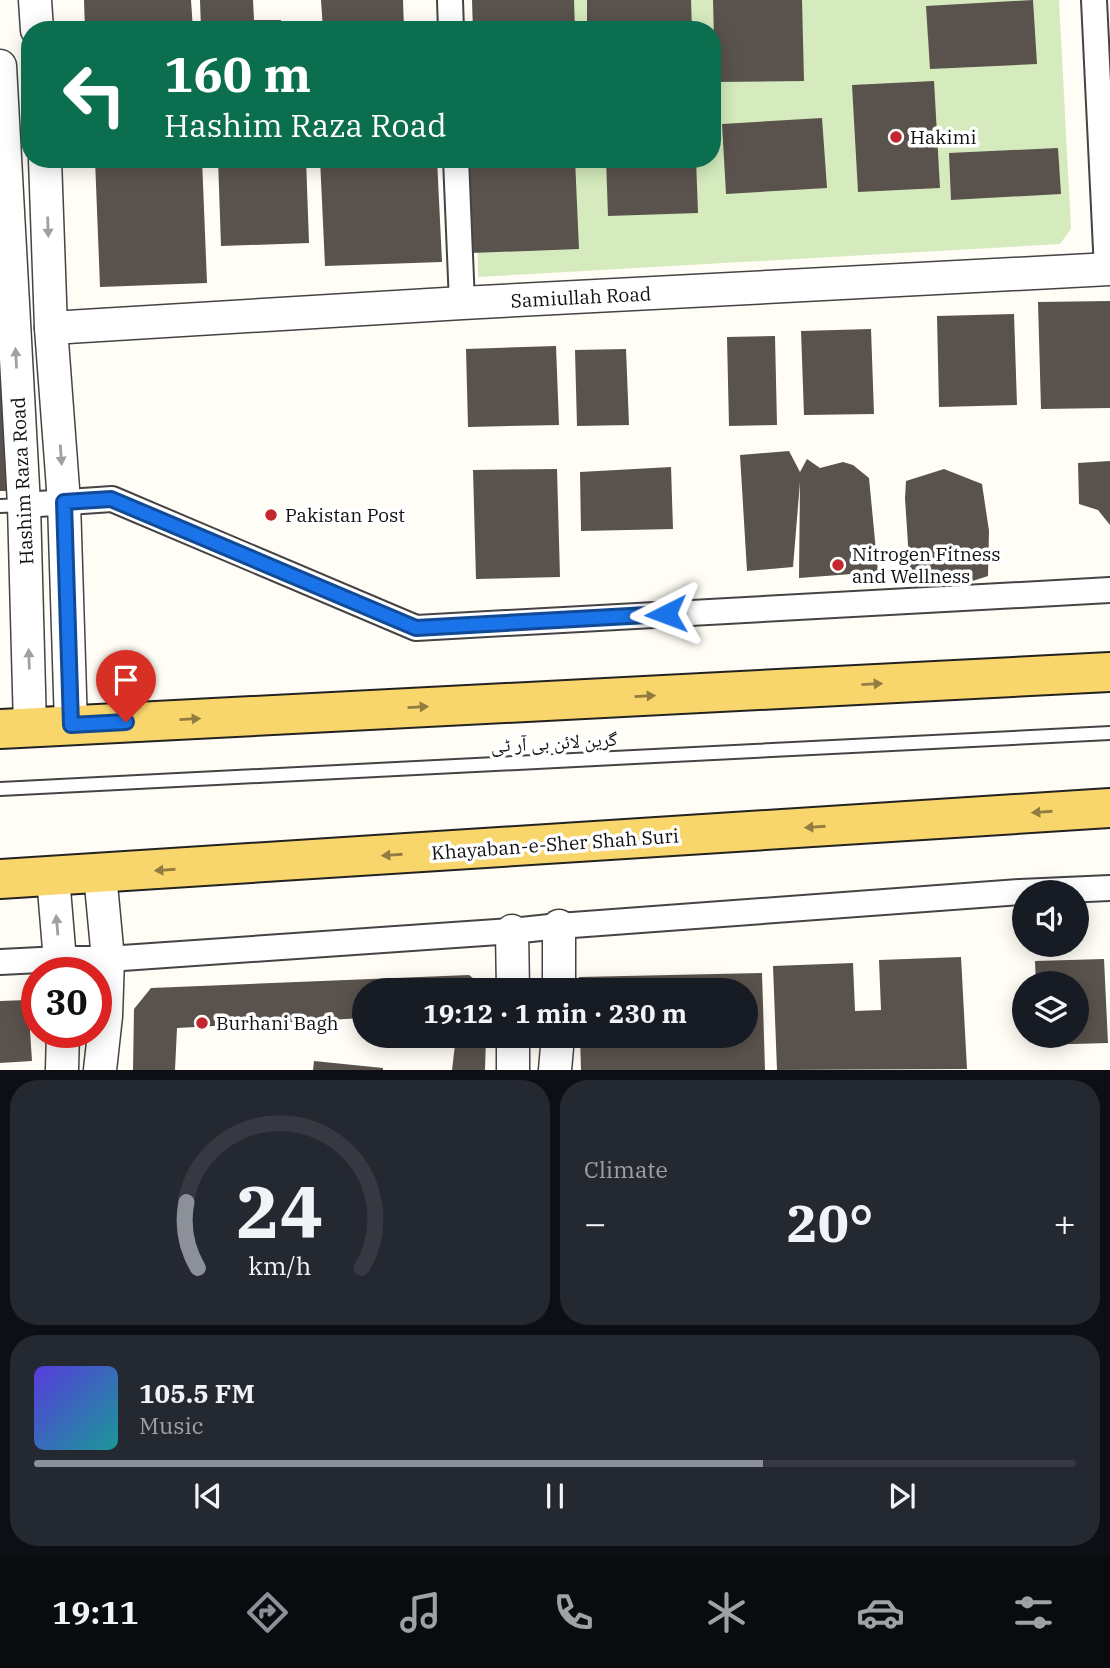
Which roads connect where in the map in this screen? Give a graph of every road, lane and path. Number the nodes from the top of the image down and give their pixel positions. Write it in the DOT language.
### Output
graph roads {
  1 [pos="36,0"];
  2 [pos="450,0"];
  3 [pos="1094,0"];
  4 [pos="37,21"];
  5 [pos="451,21"];
  6 [pos="0,66"];
  7 [pos="11,130"];
  8 [pos="45,168"];
  9 [pos="456,168"];
  10 [pos="1108,270"];
  11 [pos="462,303"];
  12 [pos="51,328"];
  13 [pos="64,502"];
  14 [pos="12,506"];
  15 [pos="1110,590"];
  16 [pos="1110,672"];
  17 [pos="71,725"];
  18 [pos="15,728"];
  19 [pos="1110,733"];
  20 [pos="0,789"];
  21 [pos="1110,808"];
  22 [pos="100,874"];
  23 [pos="53,877"];
  24 [pos="0,879"];
  25 [pos="1110,888"];
  26 [pos="559,926"];
  27 [pos="512,931"];
  28 [pos="60,957"];
  29 [pos="108,957"];
  30 [pos="112,959"];
  31 [pos="0,962"];
  32 [pos="21,963"];
  33 [pos="513,978"];
  34 [pos="559,978"];
  35 [pos="63,1048"];
  36 [pos="102,1048"];
  37 [pos="513,1048"];
  38 [pos="557,1048"];
  39 [pos="62,1069"];
  40 [pos="100,1069"];
  41 [pos="513,1069"];
  42 [pos="555,1069"];
  1 -- 4 [label="street"];
  2 -- 5 [label="street"];
  3 -- 10 [label="street"];
  6 -- 7 [label="street, Hashim Raza Road"];
  14 -- 7 [label="street, Hashim Raza Road, one-way"];
  8 -- 12 [label="street, Hashim Raza Road, one-way"];
  9 -- 11 [label="street"];
  10 -- 11 [label="street, Samiullah Road"];
  11 -- 12 [label="street, Samiullah Road"];
  12 -- 13 [label="street, Hashim Raza Road, one-way"];
  13 -- 14 [label="street"];
  13 -- 15 [label="street"];
  13 -- 17 [label="street, Hashim Raza Road"];
  18 -- 14 [label="street, Hashim Raza Road, one-way"];
  17 -- 16 [label="main road, one-way"];
  17 -- 18 [label="main road"];
  19 -- 20 [label="lane, گرین لائن بی آر ٹی"];
  21 -- 22 [label="main road, Khayaban-e-Sher Shah Suri, one-way"];
  22 -- 23 [label="main road, Khayaban-e-Sher Shah Suri"];
  22 -- 29 [label="street"];
  23 -- 24 [label="main road, Khayaban-e-Sher Shah Suri"];
  28 -- 23 [label="street, one-way"];
  25 -- 26 [label="street"];
  26 -- 27 [label="street"];
  26 -- 34 [label="street"];
  27 -- 30 [label="street"];
  27 -- 33 [label="street"];
  31 -- 32 [label="street"];
  35 -- 39 [label="street"];
  36 -- 40 [label="street"];
  37 -- 41 [label="street"];
  38 -- 42 [label="street"];
}
